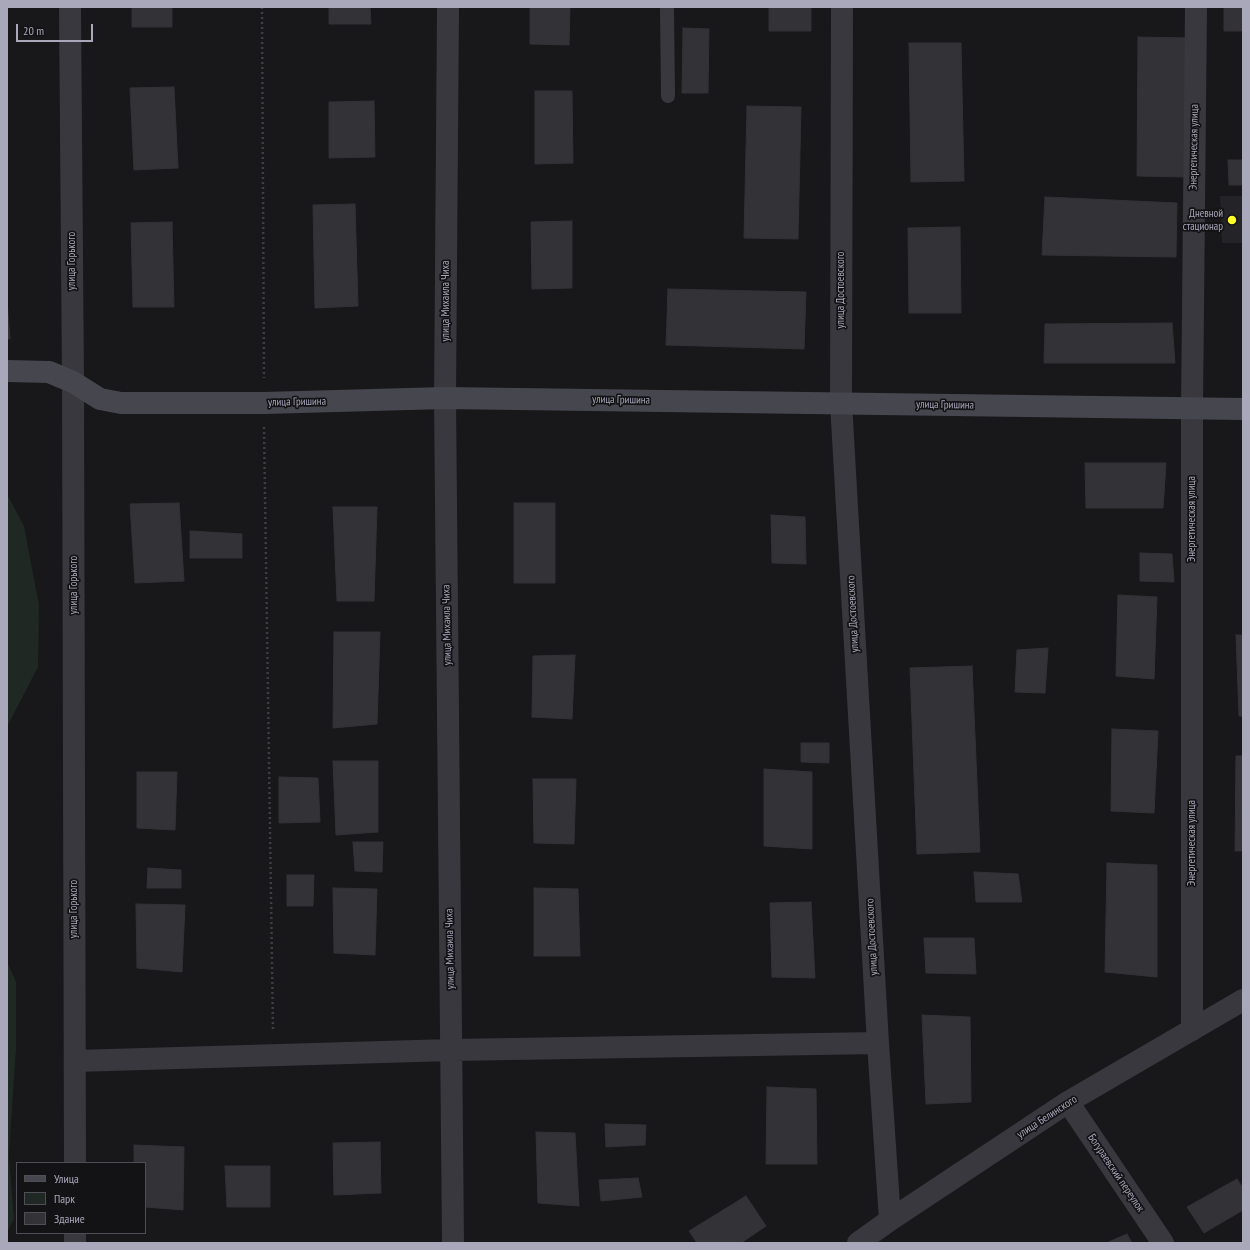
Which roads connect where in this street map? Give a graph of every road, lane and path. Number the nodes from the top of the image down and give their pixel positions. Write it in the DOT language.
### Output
graph roads {
  1 [pos="70,7"];
  2 [pos="262,7"];
  3 [pos="448,7"];
  4 [pos="667,7"];
  5 [pos="842,7"];
  6 [pos="1196,7"];
  7 [pos="668,96"];
  8 [pos="7,371"];
  9 [pos="73,382"];
  10 [pos="445,398"];
  11 [pos="264,403"];
  12 [pos="841,403"];
  13 [pos="1192,408"];
  14 [pos="1243,410"];
  15 [pos="1243,1000"];
  16 [pos="1192,1030"];
  17 [pos="878,1043"];
  18 [pos="451,1050"];
  19 [pos="273,1055"];
  20 [pos="75,1061"];
  21 [pos="1068,1102"];
  22 [pos="75,1162"];
  23 [pos="890,1220"];
  24 [pos="453,1243"];
  25 [pos="858,1243"];
  26 [pos="1163,1243"];
  1 -- 9 [label="street, улица Горького"];
  2 -- 11 [label="path"];
  3 -- 10 [label="street, улица Михаила Чиха"];
  4 -- 7 [label="lane"];
  5 -- 12 [label="street, улица Достоевского"];
  6 -- 13 [label="street, Энергетическая улица"];
  8 -- 9 [label="street, улица Гришина"];
  9 -- 11 [label="street, улица Гришина"];
  9 -- 20 [label="street, улица Горького"];
  10 -- 11 [label="street, улица Гришина"];
  10 -- 12 [label="street, улица Гришина"];
  10 -- 18 [label="street, улица Михаила Чиха"];
  11 -- 19 [label="path"];
  12 -- 13 [label="street, улица Гришина"];
  12 -- 17 [label="street, улица Достоевского"];
  13 -- 14 [label="street, улица Гришина"];
  13 -- 16 [label="street, Энергетическая улица"];
  15 -- 16 [label="street, улица Белинского"];
  16 -- 21 [label="street, улица Белинского"];
  17 -- 18 [label="street"];
  17 -- 23 [label="street, улица Достоевского"];
  18 -- 19 [label="street"];
  18 -- 24 [label="street, улица Михаила Чиха"];
  19 -- 20 [label="street"];
  20 -- 22 [label="street, улица Горького"];
  21 -- 23 [label="street, улица Белинского"];
  21 -- 26 [label="street, Богураевский переулок"];
  23 -- 25 [label="street, улица Белинского"];
}
